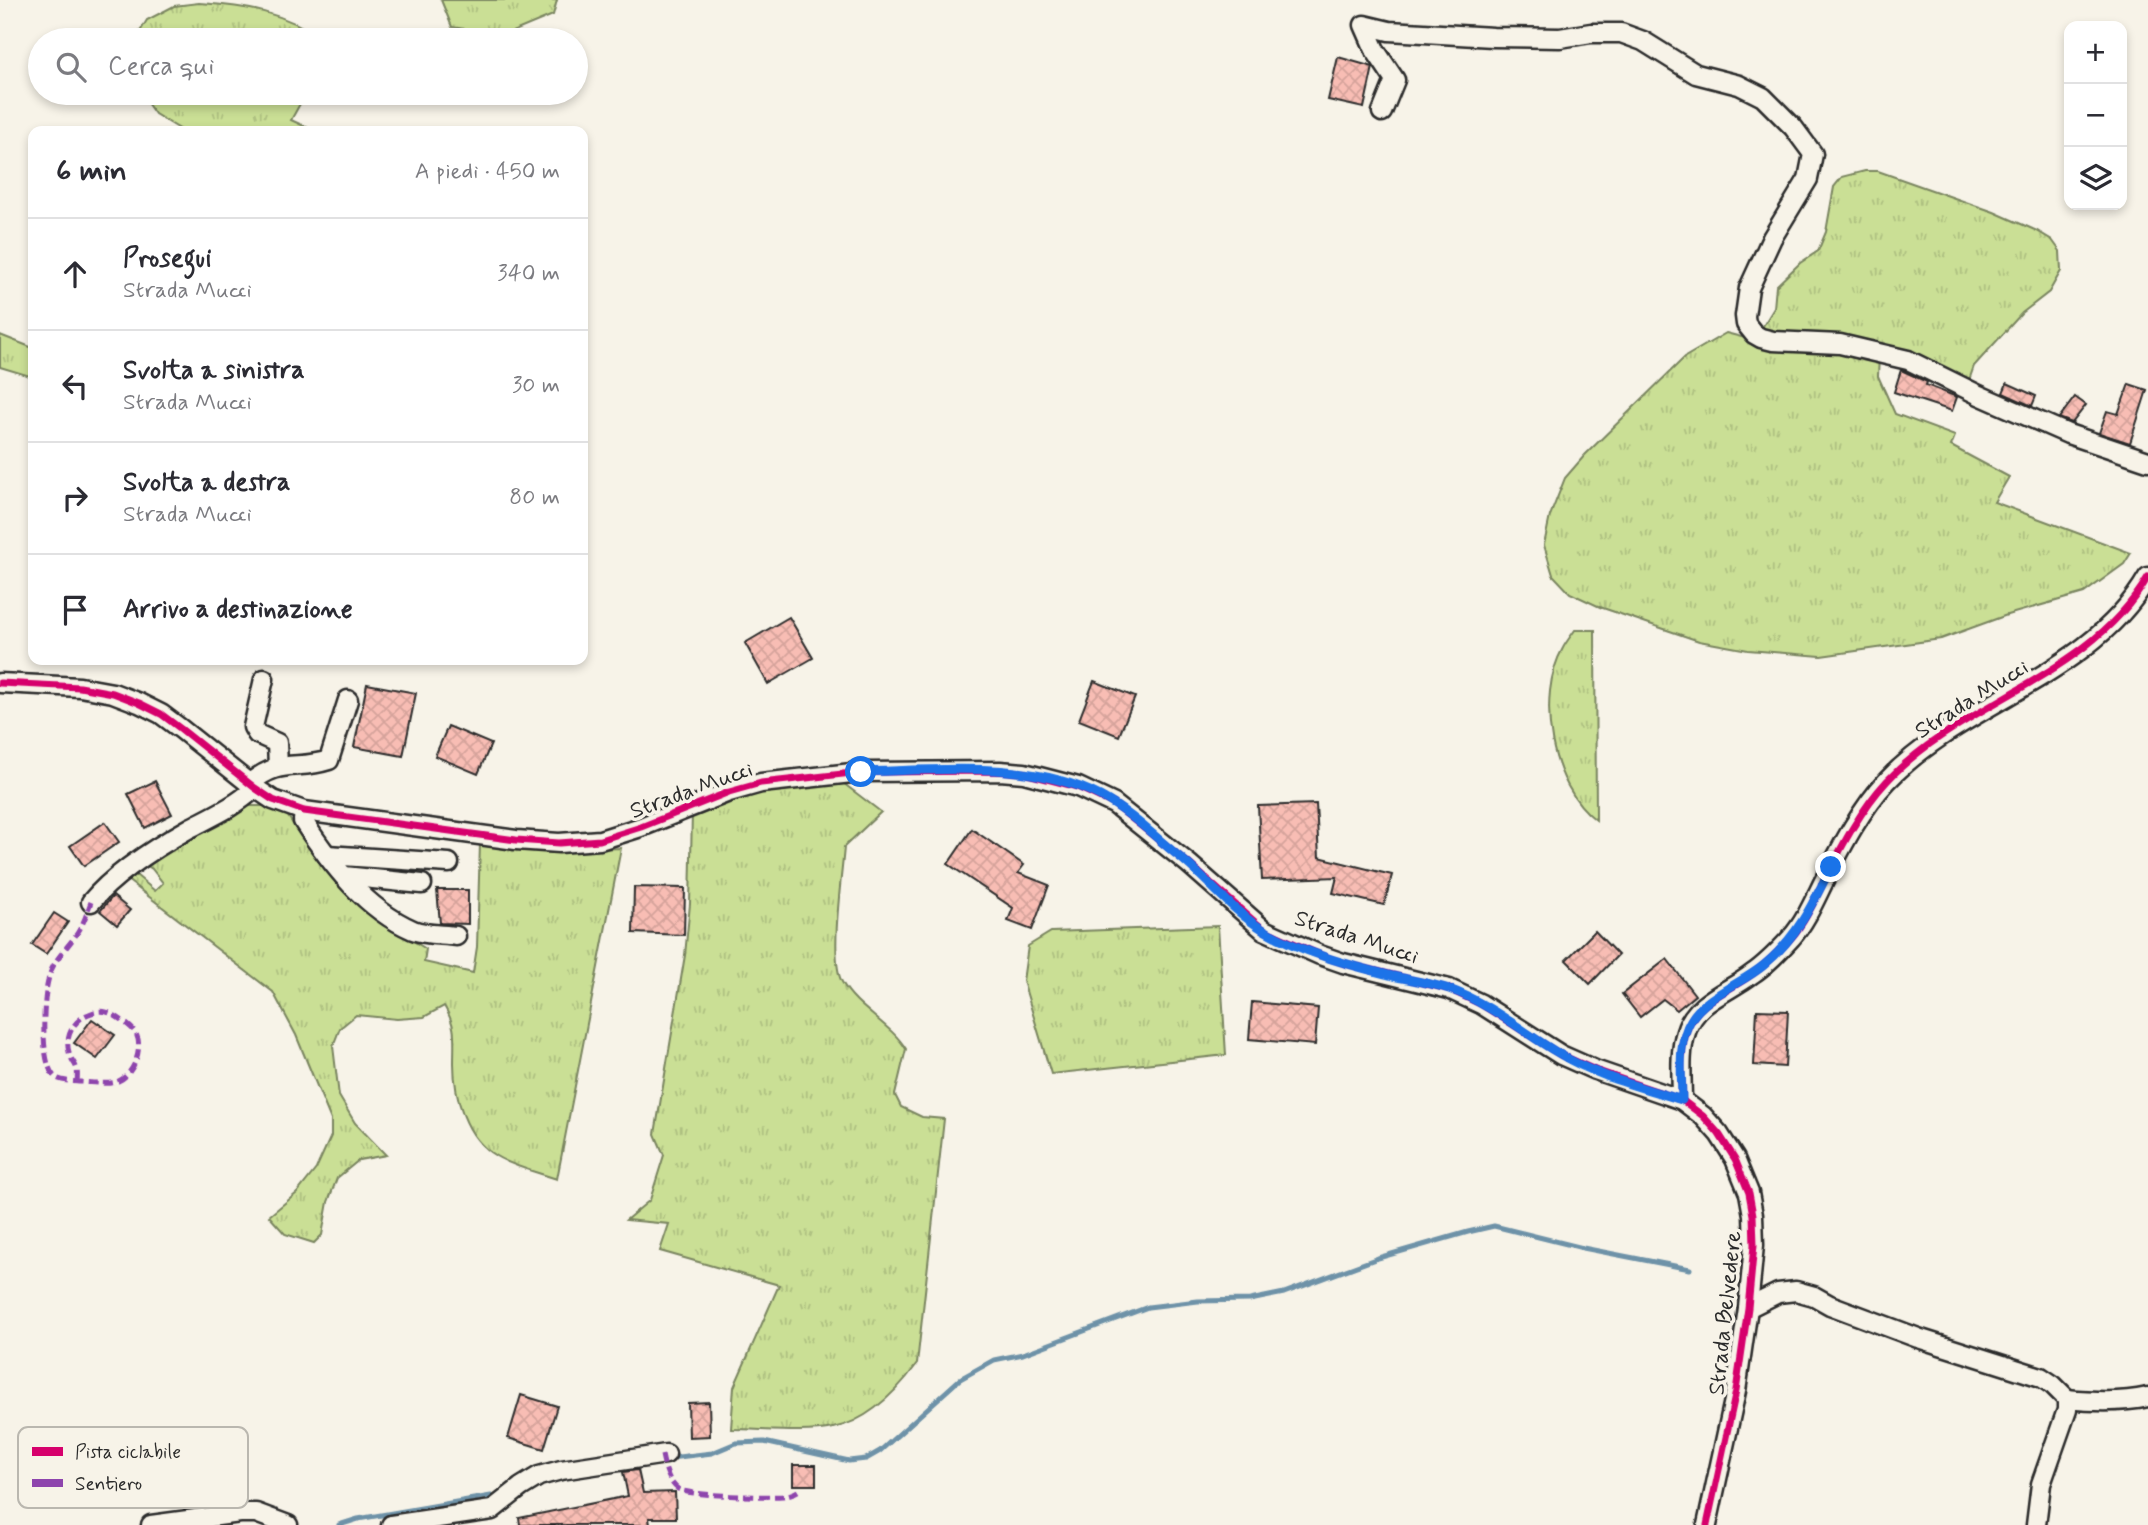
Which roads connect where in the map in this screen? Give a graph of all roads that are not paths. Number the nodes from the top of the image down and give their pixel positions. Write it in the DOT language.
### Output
graph roads {
  1 [pos="1382,112"];
  2 [pos="2148,461"];
  3 [pos="2148,577"];
  4 [pos="264,679"];
  5 [pos="0,683"];
  6 [pos="348,700"];
  7 [pos="278,766"];
  8 [pos="252,786"];
  9 [pos="304,811"];
  10 [pos="327,855"];
  11 [pos="449,863"];
  12 [pos="344,876"];
  13 [pos="422,884"];
  14 [pos="91,902"];
  15 [pos="456,936"];
  16 [pos="1682,1100"];
  17 [pos="1703,1116"];
  18 [pos="1748,1308"];
  19 [pos="2148,1397"];
  20 [pos="2067,1399"];
  21 [pos="666,1454"];
  22 [pos="436,1522"];
  23 [pos="151,1525"];
  24 [pos="288,1525"];
  25 [pos="391,1525"];
  26 [pos="1707,1525"];
  27 [pos="2036,1525"];
  1 -- 2 [label="street"];
  3 -- 16 [label="street, Strada Mucci"];
  4 -- 7 [label="street"];
  5 -- 8 [label="street, Strada Mucci"];
  6 -- 7 [label="street"];
  7 -- 8 [label="street"];
  8 -- 9 [label="street, Strada Mucci"];
  8 -- 14 [label="street"];
  9 -- 10 [label="street"];
  9 -- 16 [label="street, Strada Mucci"];
  10 -- 11 [label="street"];
  10 -- 12 [label="street"];
  12 -- 13 [label="street"];
  12 -- 15 [label="street"];
  16 -- 17 [label="street, Strada Mucci"];
  17 -- 18 [label="street, Strada Belvedere"];
  18 -- 20 [label="street"];
  18 -- 26 [label="street, Strada Belvedere"];
  19 -- 20 [label="street"];
  20 -- 27 [label="street"];
  21 -- 22 [label="street"];
  22 -- 25 [label="street"];
  23 -- 24 [label="street"];
}
